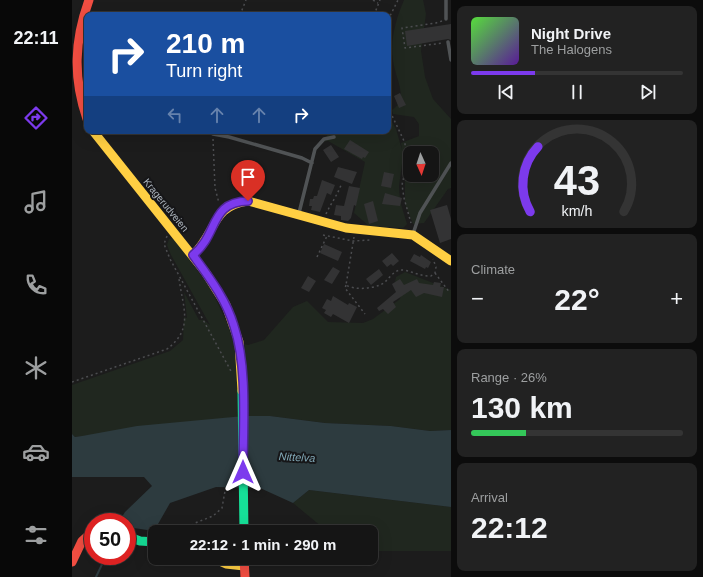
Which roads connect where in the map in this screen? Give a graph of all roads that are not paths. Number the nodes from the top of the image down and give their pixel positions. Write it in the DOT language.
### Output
graph roads {
  1 [pos="89,0"];
  2 [pos="446,0"];
  3 [pos="85,12"];
  4 [pos="84,14"];
  5 [pos="446,19"];
  6 [pos="448,42"];
  7 [pos="73,57"];
  8 [pos="451,60"];
  9 [pos="84,112"];
  10 [pos="95,134"];
  11 [pos="213,134"];
  12 [pos="334,137"];
  13 [pos="312,163"];
  14 [pos="451,163"];
  15 [pos="299,214"];
  16 [pos="410,234"];
  17 [pos="193,255"];
  18 [pos="451,261"];
  19 [pos="244,525"];
  20 [pos="84,539"];
  21 [pos="136,539"];
  22 [pos="148,542"];
  23 [pos="72,562"];
  24 [pos="244,565"];
  25 [pos="245,577"];
  1 -- 3 [label="main road"];
  2 -- 5 [label="lane"];
  4 -- 7 [label="main road"];
  6 -- 8 [label="lane"];
  7 -- 9 [label="main road"];
  10 -- 17 [label="main road, Kragerudveien"];
  11 -- 13 [label="lane"];
  12 -- 13 [label="lane"];
  13 -- 15 [label="lane"];
  14 -- 16 [label="lane"];
  15 -- 16 [label="main road"];
  15 -- 17 [label="main road"];
  16 -- 18 [label="main road"];
  17 -- 19 [label="main road, Kragerudveien"];
  20 -- 23 [label="main road"];
  21 -- 22 [label="main road"];
  24 -- 25 [label="main road"];
}
